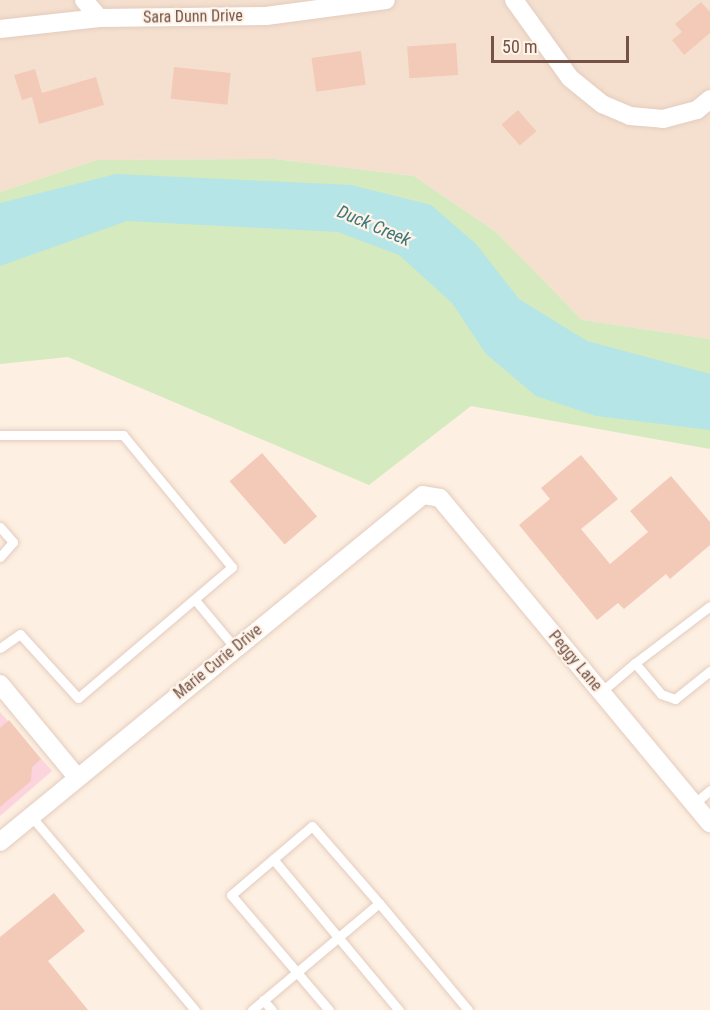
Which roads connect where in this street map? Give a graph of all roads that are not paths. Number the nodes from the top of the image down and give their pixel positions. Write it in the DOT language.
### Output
graph roads {
  1 [pos="84,0"];
  2 [pos="387,0"];
  3 [pos="514,0"];
  4 [pos="99,18"];
  5 [pos="0,29"];
  6 [pos="710,99"];
  7 [pos="0,435"];
  8 [pos="440,498"];
  9 [pos="0,527"];
  10 [pos="0,557"];
  11 [pos="196,601"];
  12 [pos="710,606"];
  13 [pos="0,648"];
  14 [pos="235,648"];
  15 [pos="635,663"];
  16 [pos="710,670"];
  17 [pos="0,684"];
  18 [pos="601,692"];
  19 [pos="77,777"];
  20 [pos="710,790"];
  21 [pos="694,804"];
  22 [pos="31,816"];
  23 [pos="710,823"];
  24 [pos="0,842"];
  25 [pos="273,859"];
  26 [pos="379,903"];
  27 [pos="338,937"];
  28 [pos="297,972"];
  29 [pos="263,1000"];
  30 [pos="195,1010"];
  31 [pos="252,1010"];
  32 [pos="272,1010"];
  33 [pos="329,1010"];
  34 [pos="399,1010"];
  35 [pos="468,1010"];
  1 -- 4 [label="street"];
  2 -- 4 [label="street, Sara Dunn Drive"];
  3 -- 6 [label="street"];
  4 -- 5 [label="street, Sara Dunn Drive"];
  7 -- 11 [label="lane"];
  8 -- 14 [label="street, Marie Curie Drive"];
  8 -- 18 [label="street, Peggy Lane"];
  9 -- 10 [label="lane"];
  11 -- 13 [label="lane"];
  11 -- 14 [label="lane"];
  12 -- 15 [label="lane"];
  14 -- 19 [label="street, Marie Curie Drive"];
  15 -- 16 [label="lane"];
  15 -- 18 [label="lane"];
  17 -- 19 [label="street"];
  18 -- 21 [label="street, Peggy Lane"];
  19 -- 22 [label="street, Marie Curie Drive"];
  20 -- 21 [label="lane"];
  21 -- 23 [label="street, Peggy Lane"];
  22 -- 24 [label="street, Marie Curie Drive"];
  22 -- 30 [label="lane"];
  25 -- 26 [label="lane"];
  25 -- 27 [label="lane"];
  25 -- 28 [label="lane"];
  26 -- 27 [label="lane"];
  26 -- 35 [label="lane"];
  27 -- 28 [label="lane"];
  27 -- 34 [label="lane"];
  28 -- 29 [label="lane"];
  28 -- 33 [label="lane"];
  29 -- 31 [label="lane"];
  29 -- 32 [label="lane"];
}
